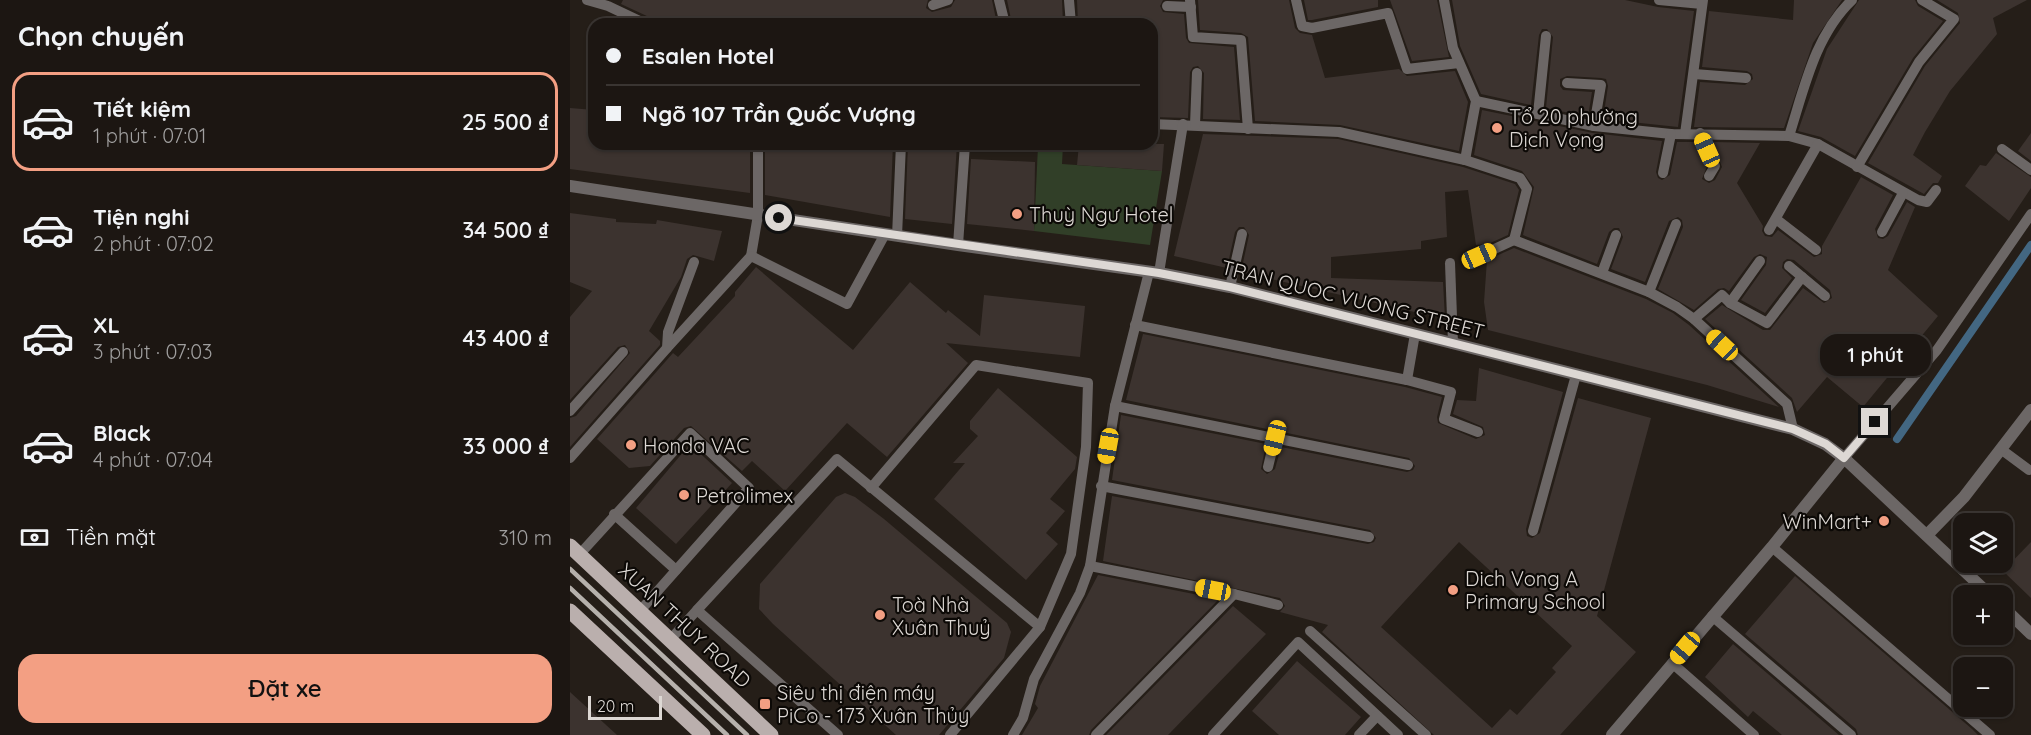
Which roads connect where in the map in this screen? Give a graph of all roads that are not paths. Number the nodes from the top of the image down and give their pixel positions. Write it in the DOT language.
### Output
graph roads {
  1 [pos="587,0"];
  2 [pos="948,0"];
  3 [pos="999,0"];
  4 [pos="1069,0"];
  5 [pos="1296,0"];
  6 [pos="1444,0"];
  7 [pos="1659,0"];
  8 [pos="1852,0"];
  9 [pos="1922,0"];
  10 [pos="1702,2"];
  11 [pos="609,3"];
  12 [pos="1191,4"];
  13 [pos="933,5"];
  14 [pos="1167,6"];
  15 [pos="635,18"];
  16 [pos="1004,18"];
  17 [pos="1070,18"];
  18 [pos="1546,36"];
  19 [pos="1459,63"];
  20 [pos="1197,73"];
  21 [pos="1694,74"];
  22 [pos="1746,78"];
  23 [pos="1567,83"];
  24 [pos="1476,102"];
  25 [pos="1538,114"];
  26 [pos="1158,124"];
  27 [pos="1183,124"];
  28 [pos="1195,125"];
  29 [pos="1594,126"];
  30 [pos="1248,129"];
  31 [pos="1700,133"];
  32 [pos="1671,134"];
  33 [pos="1685,134"];
  34 [pos="1789,136"];
  35 [pos="1818,144"];
  36 [pos="2002,148"];
  37 [pos="758,150"];
  38 [pos="901,150"];
  39 [pos="965,150"];
  40 [pos="1465,160"];
  41 [pos="1857,168"];
  42 [pos="2031,170"];
  43 [pos="1662,173"];
  44 [pos="1709,176"];
  45 [pos="570,186"];
  46 [pos="1936,190"];
  47 [pos="1903,193"];
  48 [pos="2031,214"];
  49 [pos="758,215"];
  50 [pos="1776,219"];
  51 [pos="1676,224"];
  52 [pos="1769,230"];
  53 [pos="1882,232"];
  54 [pos="1242,234"];
  55 [pos="891,235"];
  56 [pos="1616,235"];
  57 [pos="1514,240"];
  58 [pos="958,245"];
  59 [pos="1816,249"];
  60 [pos="751,256"];
  61 [pos="1479,256"];
  62 [pos="1760,261"];
  63 [pos="694,262"];
  64 [pos="1449,263"];
  65 [pos="1789,266"];
  66 [pos="1154,272"];
  67 [pos="1602,273"];
  68 [pos="1802,277"];
  69 [pos="1230,287"];
  70 [pos="1649,292"];
  71 [pos="1825,296"];
  72 [pos="1730,303"];
  73 [pos="1694,319"];
  74 [pos="1135,325"];
  75 [pos="1415,334"];
  76 [pos="1453,344"];
  77 [pos="667,348"];
  78 [pos="623,352"];
  79 [pos="1576,375"];
  80 [pos="1407,380"];
  81 [pos="1115,406"];
  82 [pos="2031,410"];
  83 [pos="570,411"];
  84 [pos="1793,429"];
  85 [pos="1478,432"];
  86 [pos="1275,438"];
  87 [pos="2002,450"];
  88 [pos="570,458"];
  89 [pos="1844,458"];
  90 [pos="1408,465"];
  91 [pos="1268,467"];
  92 [pos="2030,470"];
  93 [pos="1101,486"];
  94 [pos="871,488"];
  95 [pos="614,514"];
  96 [pos="1533,531"];
  97 [pos="1927,535"];
  98 [pos="1369,537"];
  99 [pos="1772,547"];
  100 [pos="574,550"];
  101 [pos="1090,566"];
  102 [pos="676,570"];
  103 [pos="1979,585"];
  104 [pos="1234,594"];
  105 [pos="1278,605"];
  106 [pos="697,610"];
  107 [pos="570,611"];
  108 [pos="639,612"];
  109 [pos="1712,616"];
  110 [pos="2013,617"];
  111 [pos="1040,627"];
  112 [pos="1310,632"];
  113 [pos="2031,634"];
  114 [pos="669,641"];
  115 [pos="1672,663"];
  116 [pos="1377,716"];
  117 [pos="703,735"];
  118 [pos="771,735"];
  119 [pos="838,735"];
  120 [pos="950,735"];
  121 [pos="1013,735"];
  122 [pos="1096,735"];
  123 [pos="1213,735"];
  124 [pos="1359,735"];
  125 [pos="1398,735"];
  126 [pos="1426,735"];
  127 [pos="1612,735"];
  128 [pos="1754,735"];
  129 [pos="1851,735"];
  130 [pos="1990,735"];
  1 -- 11 [label="lane"];
  2 -- 13 [label="lane"];
  3 -- 16 [label="lane"];
  4 -- 17 [label="lane"];
  5 -- 19 [label="lane"];
  6 -- 19 [label="lane"];
  7 -- 10 [label="lane"];
  8 -- 34 [label="lane"];
  9 -- 41 [label="lane"];
  10 -- 21 [label="lane"];
  11 -- 15 [label="lane"];
  12 -- 14 [label="lane"];
  12 -- 30 [label="lane"];
  18 -- 25 [label="lane"];
  19 -- 24 [label="lane"];
  20 -- 28 [label="lane"];
  21 -- 22 [label="lane"];
  21 -- 33 [label="lane"];
  23 -- 29 [label="lane"];
  24 -- 25 [label="lane"];
  24 -- 40 [label="lane"];
  25 -- 29 [label="lane"];
  26 -- 27 [label="lane"];
  27 -- 28 [label="lane"];
  27 -- 66 [label="lane"];
  28 -- 30 [label="lane"];
  29 -- 32 [label="lane"];
  30 -- 40 [label="lane"];
  31 -- 33 [label="lane"];
  31 -- 34 [label="lane"];
  31 -- 44 [label="lane"];
  32 -- 33 [label="lane"];
  32 -- 43 [label="lane"];
  34 -- 35 [label="lane"];
  35 -- 41 [label="lane"];
  35 -- 50 [label="lane"];
  36 -- 42 [label="lane"];
  37 -- 49 [label="lane"];
  38 -- 55 [label="lane"];
  39 -- 58 [label="lane"];
  40 -- 57 [label="lane"];
  41 -- 47 [label="lane"];
  45 -- 49 [label="street, TRAN QUOC VUONG STREET"];
  46 -- 47 [label="lane"];
  47 -- 53 [label="lane"];
  48 -- 89 [label="lane"];
  49 -- 55 [label="street, TRAN QUOC VUONG STREET"];
  49 -- 60 [label="lane"];
  50 -- 52 [label="lane"];
  50 -- 59 [label="lane"];
  51 -- 70 [label="lane"];
  54 -- 69 [label="lane"];
  55 -- 58 [label="street, TRAN QUOC VUONG STREET"];
  55 -- 60 [label="lane"];
  56 -- 67 [label="lane"];
  57 -- 61 [label="lane"];
  57 -- 67 [label="lane"];
  58 -- 66 [label="street, TRAN QUOC VUONG STREET"];
  60 -- 77 [label="lane"];
  62 -- 72 [label="lane"];
  63 -- 77 [label="lane"];
  64 -- 76 [label="lane"];
  65 -- 68 [label="lane"];
  66 -- 69 [label="street, TRAN QUOC VUONG STREET"];
  66 -- 74 [label="lane"];
  67 -- 70 [label="lane"];
  68 -- 71 [label="lane"];
  68 -- 72 [label="lane"];
  69 -- 75 [label="street, TRAN QUOC VUONG STREET"];
  70 -- 73 [label="lane"];
  72 -- 73 [label="lane"];
  73 -- 84 [label="lane"];
  74 -- 80 [label="lane"];
  74 -- 81 [label="lane"];
  75 -- 76 [label="street, TRAN QUOC VUONG STREET"];
  75 -- 80 [label="lane"];
  76 -- 79 [label="street, TRAN QUOC VUONG STREET"];
  77 -- 88 [label="lane"];
  78 -- 83 [label="lane"];
  79 -- 84 [label="street, TRAN QUOC VUONG STREET"];
  79 -- 96 [label="lane"];
  80 -- 85 [label="lane"];
  81 -- 86 [label="lane"];
  81 -- 93 [label="lane"];
  82 -- 87 [label="street"];
  84 -- 89 [label="street, TRAN QUOC VUONG STREET"];
  86 -- 90 [label="lane"];
  86 -- 91 [label="lane"];
  87 -- 92 [label="lane"];
  87 -- 97 [label="street"];
  89 -- 97 [label="street, TRAN QUOC VUONG STREET"];
  89 -- 99 [label="street"];
  93 -- 98 [label="lane"];
  93 -- 101 [label="lane"];
  94 -- 106 [label="lane"];
  94 -- 111 [label="lane"];
  94 -- 111 [label="lane"];
  95 -- 100 [label="lane"];
  95 -- 102 [label="lane"];
  95 -- 102 [label="lane"];
  97 -- 103 [label="street, TRAN QUOC VUONG STREET"];
  99 -- 109 [label="street"];
  99 -- 130 [label="lane"];
  100 -- 108 [label="main road, XUAN THUY ROAD"];
  101 -- 104 [label="lane"];
  101 -- 121 [label="lane"];
  102 -- 108 [label="lane"];
  104 -- 105 [label="lane"];
  104 -- 122 [label="lane"];
  106 -- 114 [label="lane"];
  106 -- 119 [label="lane"];
  107 -- 117 [label="main road"];
  108 -- 114 [label="main road, XUAN THUY ROAD"];
  109 -- 115 [label="street"];
  109 -- 129 [label="lane"];
  110 -- 113 [label="street"];
  111 -- 120 [label="lane"];
  112 -- 126 [label="lane"];
  114 -- 118 [label="main road, XUAN THUY ROAD"];
  115 -- 127 [label="street"];
  115 -- 128 [label="lane"];
  116 -- 123 [label="lane"];
  116 -- 124 [label="lane"];
  116 -- 125 [label="lane"];
}
